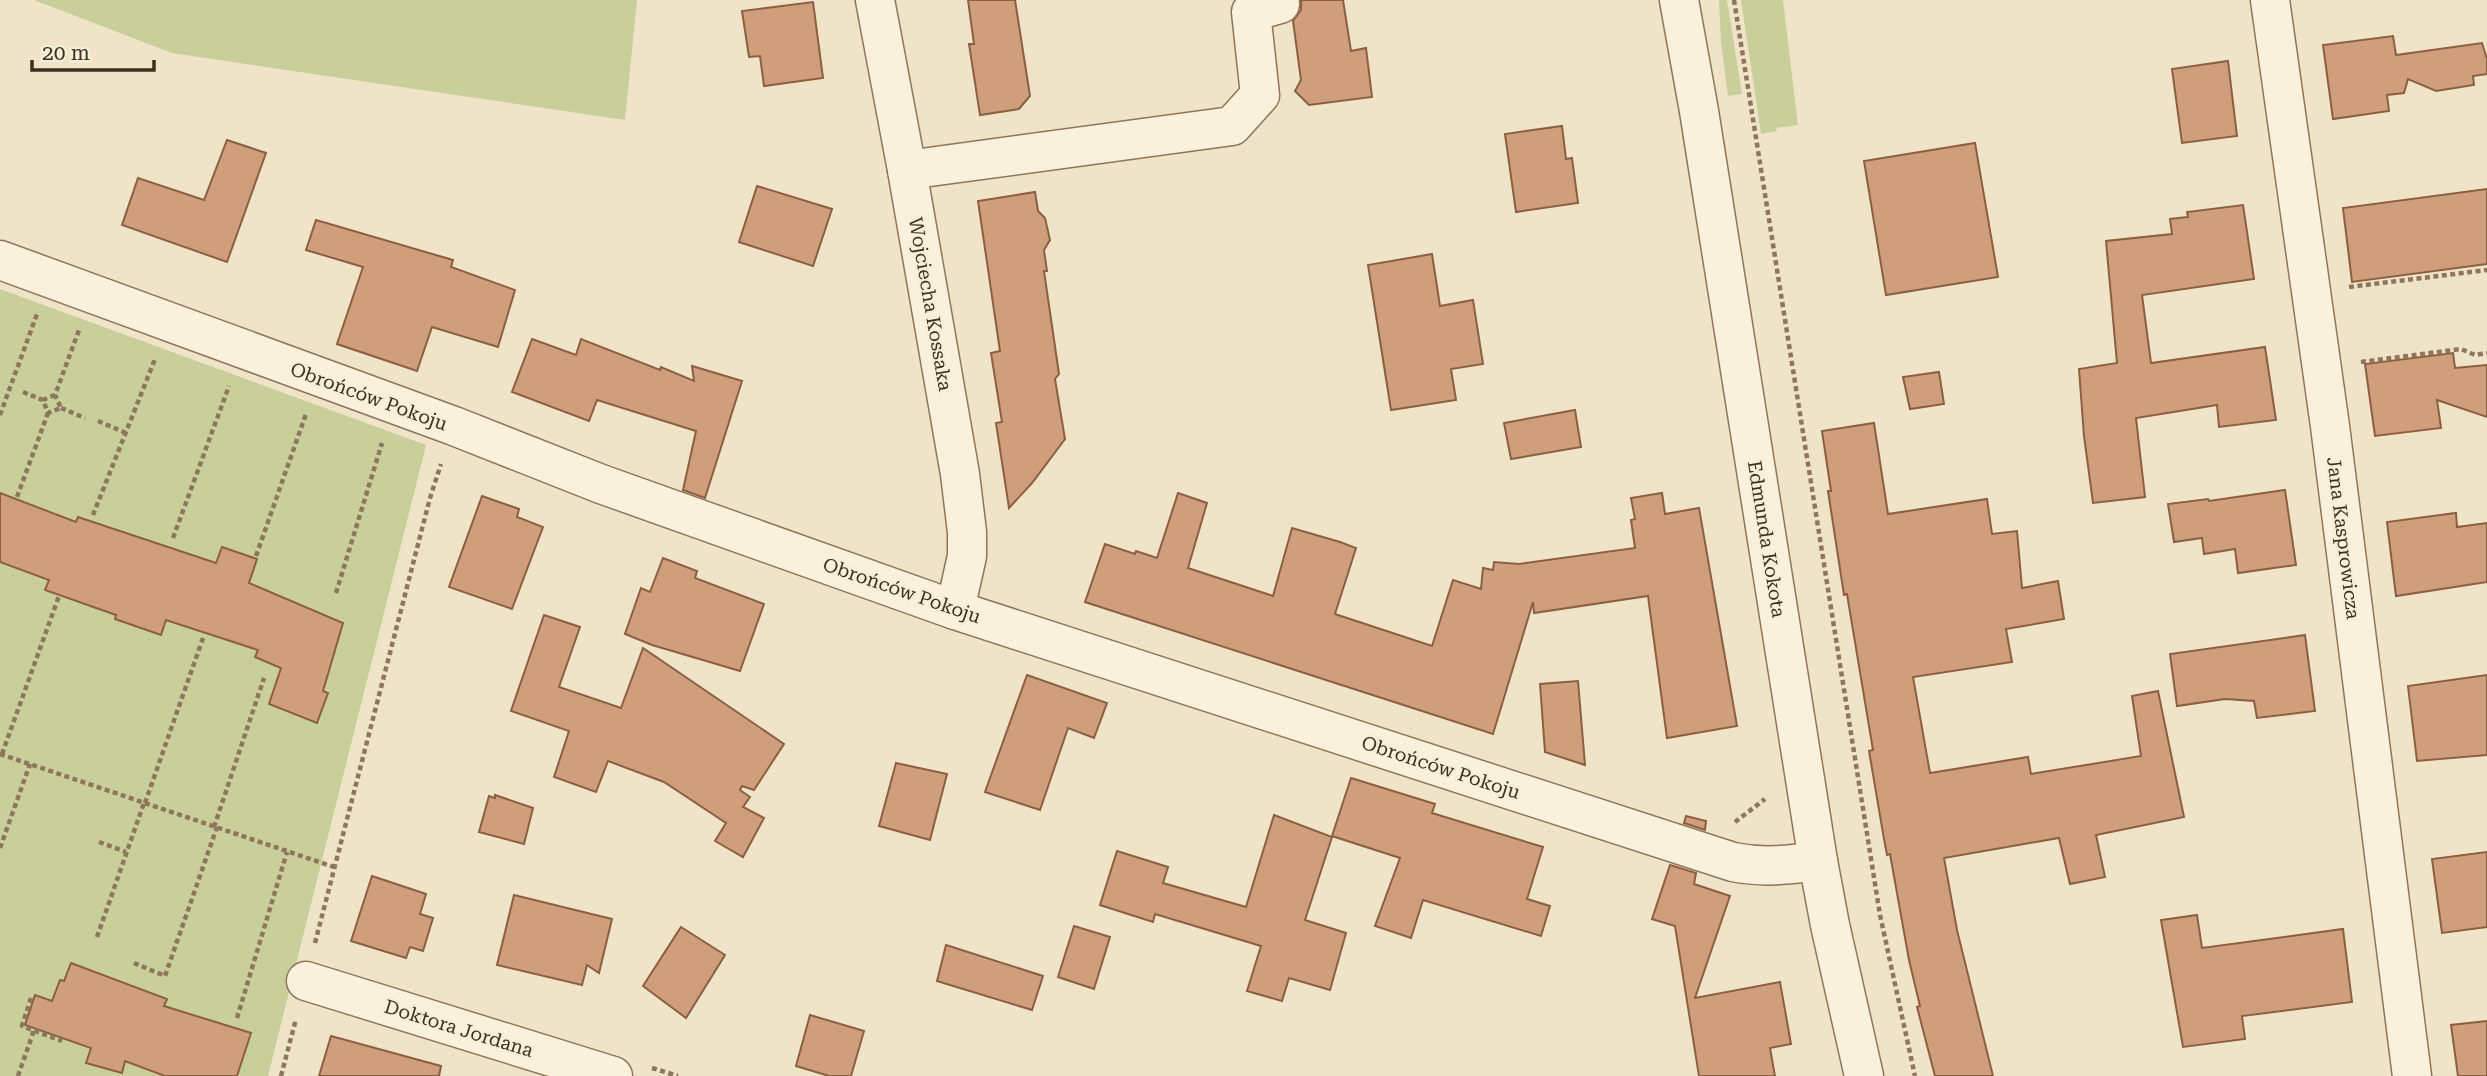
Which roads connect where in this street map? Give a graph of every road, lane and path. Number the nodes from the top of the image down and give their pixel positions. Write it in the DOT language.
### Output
graph roads {
  1 [pos="875,0"];
  2 [pos="1679,0"];
  3 [pos="1734,0"];
  4 [pos="2270,0"];
  5 [pos="1280,4"];
  6 [pos="907,170"];
  7 [pos="0,260"];
  8 [pos="2487,270"];
  9 [pos="2341,288"];
  10 [pos="39,309"];
  11 [pos="82,324"];
  12 [pos="157,352"];
  13 [pos="2487,353"];
  14 [pos="2352,363"];
  15 [pos="232,379"];
  16 [pos="23,392"];
  17 [pos="55,395"];
  18 [pos="43,400"];
  19 [pos="309,407"];
  20 [pos="61,408"];
  21 [pos="48,414"];
  22 [pos="0,415"];
  23 [pos="85,418"];
  24 [pos="98,421"];
  25 [pos="454,426"];
  26 [pos="126,433"];
  27 [pos="386,435"];
  28 [pos="17,497"];
  29 [pos="93,516"];
  30 [pos="173,538"];
  31 [pos="256,556"];
  32 [pos="335,593"];
  33 [pos="59,596"];
  34 [pos="955,610"];
  35 [pos="203,639"];
  36 [pos="264,678"];
  37 [pos="1,754"];
  38 [pos="30,764"];
  39 [pos="1765,799"];
  40 [pos="144,803"];
  41 [pos="1733,823"];
  42 [pos="215,827"];
  43 [pos="99,842"];
  44 [pos="0,848"];
  45 [pos="287,851"];
  46 [pos="126,852"];
  47 [pos="1818,861"];
  48 [pos="334,867"];
  49 [pos="97,937"];
  50 [pos="134,963"];
  51 [pos="306,981"];
  52 [pos="31,998"];
  53 [pos="237,1018"];
  54 [pos="34,1030"];
  55 [pos="62,1041"];
  56 [pos="18,1076"];
  57 [pos="281,1076"];
  58 [pos="613,1076"];
  59 [pos="1864,1076"];
  60 [pos="1914,1076"];
  61 [pos="2412,1076"];
  1 -- 6 [label="street, Wojciecha Kossaka"];
  2 -- 47 [label="street, Edmunda Kokota"];
  3 -- 60 [label="path"];
  4 -- 61 [label="street, Jana Kasprowicza"];
  5 -- 6 [label="street"];
  6 -- 34 [label="street, Wojciecha Kossaka"];
  7 -- 25 [label="street, Obrońców Pokoju"];
  8 -- 9 [label="path"];
  10 -- 22 [label="path"];
  11 -- 17 [label="path"];
  12 -- 26 [label="path"];
  13 -- 14 [label="path"];
  15 -- 30 [label="path"];
  16 -- 18 [label="path"];
  17 -- 18 [label="path"];
  17 -- 20 [label="path"];
  18 -- 21 [label="path"];
  19 -- 31 [label="path"];
  20 -- 21 [label="path"];
  20 -- 23 [label="path"];
  21 -- 28 [label="path"];
  24 -- 26 [label="path"];
  25 -- 34 [label="street, Obrońców Pokoju"];
  25 -- 48 [label="path"];
  26 -- 29 [label="path"];
  27 -- 32 [label="path"];
  33 -- 37 [label="path"];
  34 -- 47 [label="street, Obrońców Pokoju"];
  35 -- 40 [label="path"];
  36 -- 42 [label="path"];
  37 -- 38 [label="path"];
  38 -- 40 [label="path"];
  38 -- 44 [label="path"];
  39 -- 41 [label="path"];
  40 -- 42 [label="path"];
  40 -- 46 [label="path"];
  42 -- 45 [label="path"];
  42 -- 50 [label="path"];
  43 -- 46 [label="path"];
  45 -- 48 [label="path"];
  45 -- 53 [label="path"];
  46 -- 49 [label="path"];
  47 -- 59 [label="street, Edmunda Kokota"];
  48 -- 51 [label="path"];
  51 -- 57 [label="path"];
  51 -- 58 [label="street, Doktora Jordana"];
  52 -- 54 [label="path"];
  54 -- 55 [label="path"];
  54 -- 56 [label="path"];
}
